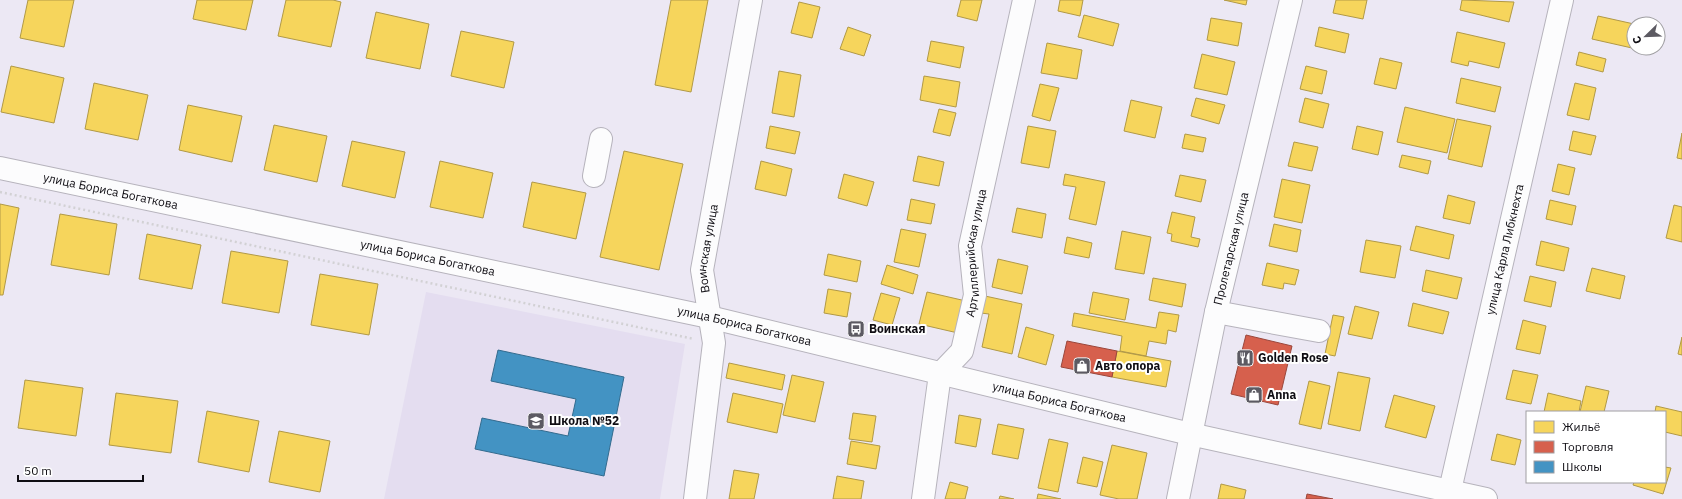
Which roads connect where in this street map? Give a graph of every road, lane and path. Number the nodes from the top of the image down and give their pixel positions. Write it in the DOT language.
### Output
graph roads {
  1 [pos="751,0"];
  2 [pos="1024,0"];
  3 [pos="1292,0"];
  4 [pos="1562,0"];
  5 [pos="601,138"];
  6 [pos="0,168"];
  7 [pos="594,176"];
  8 [pos="0,192"];
  9 [pos="1216,312"];
  10 [pos="709,317"];
  11 [pos="1319,331"];
  12 [pos="714,344"];
  13 [pos="940,374"];
  14 [pos="1190,434"];
  15 [pos="1449,495"];
  16 [pos="695,499"];
  17 [pos="923,499"];
  18 [pos="1178,499"];
  19 [pos="1486,499"];
  1 -- 10 [label="main road, Воинская улица"];
  2 -- 13 [label="main road, Артиллерийская улица"];
  3 -- 9 [label="main road, Пролетарская улица"];
  4 -- 15 [label="main road, улица Карла Либкнехта"];
  5 -- 7 [label="main road"];
  6 -- 10 [label="main road, улица Бориса Богаткова"];
  8 -- 12 [label="path"];
  9 -- 11 [label="main road"];
  9 -- 14 [label="main road, Пролетарская улица"];
  10 -- 12 [label="main road, Воинская улица"];
  10 -- 13 [label="main road, улица Бориса Богаткова"];
  12 -- 16 [label="main road, Воинская улица"];
  13 -- 14 [label="main road, улица Бориса Богаткова"];
  13 -- 17 [label="main road"];
  14 -- 15 [label="main road, улица Бориса Богаткова"];
  14 -- 18 [label="main road, Пролетарская улица"];
  15 -- 19 [label="main road, улица Бориса Богаткова"];
}
